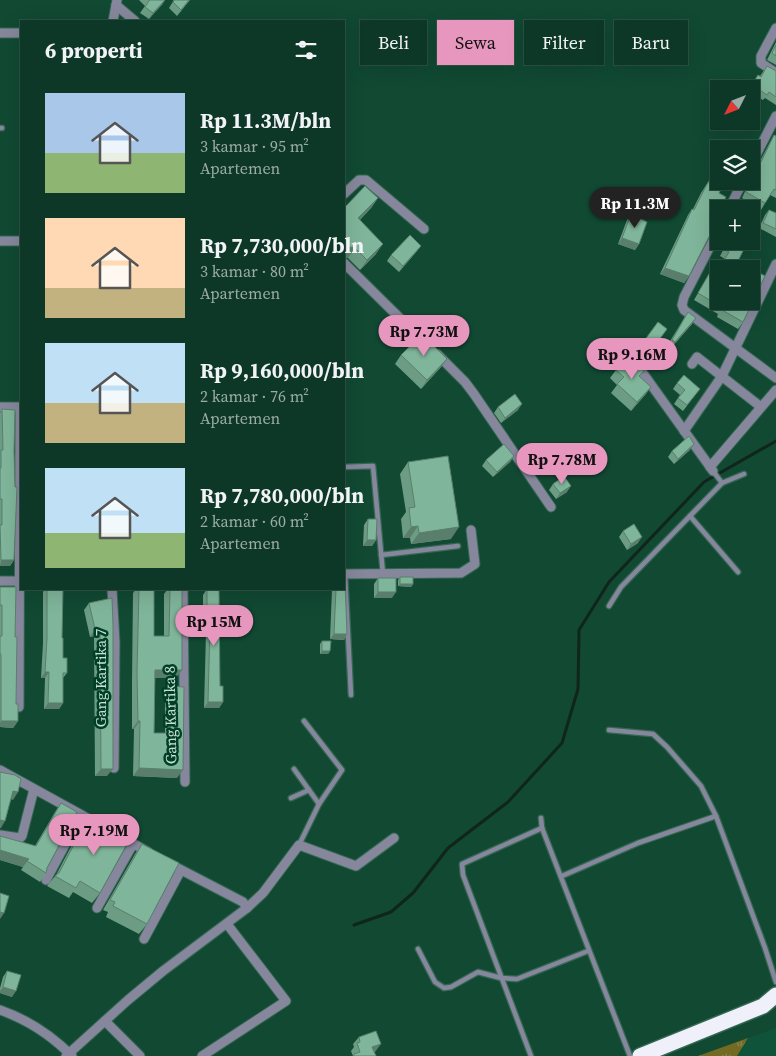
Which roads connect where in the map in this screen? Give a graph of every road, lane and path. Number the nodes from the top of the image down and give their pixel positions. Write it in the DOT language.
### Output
graph roads {
  1 [pos="116,3"];
  2 [pos="113,20"];
  3 [pos="134,20"];
  4 [pos="776,28"];
  5 [pos="0,33"];
  6 [pos="20,33"];
  7 [pos="776,73"];
  8 [pos="776,116"];
  9 [pos="760,147"];
  10 [pos="345,193"];
  11 [pos="424,229"];
  12 [pos="0,241"];
  13 [pos="20,242"];
  14 [pos="710,246"];
  15 [pos="345,264"];
  16 [pos="776,264"];
  17 [pos="622,344"];
  18 [pos="736,347"];
  19 [pos="692,364"];
  20 [pos="722,376"];
  21 [pos="776,378"];
  22 [pos="776,390"];
  23 [pos="20,407"];
  24 [pos="761,407"];
  25 [pos="0,408"];
  26 [pos="684,431"];
  27 [pos="345,468"];
  28 [pos="712,469"];
  29 [pos="744,474"];
  30 [pos="720,481"];
  31 [pos="550,506"];
  32 [pos="690,516"];
  33 [pos="471,530"];
  34 [pos="458,546"];
  35 [pos="381,555"];
  36 [pos="738,572"];
  37 [pos="345,574"];
  38 [pos="382,574"];
  39 [pos="0,581"];
  40 [pos="20,582"];
  41 [pos="112,590"];
  42 [pos="183,590"];
  43 [pos="345,590"];
  44 [pos="609,606"];
  45 [pos="351,695"];
  46 [pos="19,707"];
  47 [pos="304,721"];
  48 [pos="609,730"];
  49 [pos="114,768"];
  50 [pos="294,769"];
  51 [pos="0,770"];
  52 [pos="185,782"];
  53 [pos="34,789"];
  54 [pos="309,790"];
  55 [pos="291,798"];
  56 [pos="319,804"];
  57 [pos="82,815"];
  58 [pos="716,816"];
  59 [pos="541,818"];
  60 [pos="542,828"];
  61 [pos="0,834"];
  62 [pos="394,838"];
  63 [pos="134,844"];
  64 [pos="300,845"];
  65 [pos="181,870"];
  66 [pos="562,876"];
  67 [pos="46,880"];
  68 [pos="97,908"];
  69 [pos="248,908"];
  70 [pos="227,924"];
  71 [pos="144,939"];
  72 [pos="418,949"];
  73 [pos="588,951"];
  74 [pos="501,978"];
  75 [pos="776,982"];
  76 [pos="776,995"];
  77 [pos="769,1005"];
  78 [pos="0,1010"];
  79 [pos="105,1021"];
  80 [pos="69,1055"];
  81 [pos="140,1056"];
  82 [pos="202,1056"];
  83 [pos="530,1056"];
  84 [pos="630,1056"];
  85 [pos="640,1056"];
  1 -- 2 [label="street"];
  1 -- 3 [label="street"];
  4 -- 7 [label="street"];
  5 -- 6 [label="street"];
  8 -- 9 [label="street"];
  10 -- 11 [label="street"];
  12 -- 13 [label="street"];
  14 -- 18 [label="street"];
  15 -- 31 [label="street"];
  16 -- 18 [label="street"];
  17 -- 26 [label="street"];
  18 -- 20 [label="street"];
  18 -- 21 [label="street"];
  19 -- 20 [label="street"];
  20 -- 24 [label="street"];
  20 -- 26 [label="street"];
  22 -- 24 [label="street"];
  23 -- 25 [label="street"];
  24 -- 28 [label="street"];
  26 -- 28 [label="street"];
  27 -- 35 [label="lane"];
  28 -- 30 [label="lane"];
  29 -- 30 [label="lane"];
  30 -- 32 [label="lane"];
  32 -- 36 [label="lane"];
  32 -- 44 [label="lane"];
  33 -- 38 [label="street"];
  34 -- 35 [label="lane"];
  35 -- 38 [label="lane"];
  37 -- 38 [label="street"];
  39 -- 40 [label="street"];
  40 -- 46 [label="street"];
  41 -- 49 [label="street, Gang Kartika 7"];
  42 -- 52 [label="street, Gang Kartika 8"];
  43 -- 45 [label="lane"];
  47 -- 56 [label="lane"];
  48 -- 58 [label="lane"];
  50 -- 54 [label="lane"];
  51 -- 53 [label="street"];
  53 -- 57 [label="street"];
  53 -- 61 [label="street"];
  54 -- 55 [label="lane"];
  54 -- 56 [label="lane"];
  56 -- 64 [label="lane"];
  57 -- 63 [label="street"];
  57 -- 67 [label="street"];
  58 -- 66 [label="lane"];
  58 -- 75 [label="lane"];
  59 -- 60 [label="lane"];
  60 -- 66 [label="lane"];
  60 -- 74 [label="lane"];
  62 -- 64 [label="street"];
  63 -- 65 [label="street"];
  63 -- 68 [label="street"];
  64 -- 69 [label="street"];
  65 -- 69 [label="street"];
  65 -- 71 [label="street"];
  66 -- 73 [label="lane"];
  69 -- 70 [label="street"];
  70 -- 79 [label="street"];
  70 -- 82 [label="street"];
  72 -- 74 [label="lane"];
  73 -- 74 [label="lane"];
  73 -- 84 [label="lane"];
  74 -- 83 [label="lane"];
  76 -- 77 [label="highway"];
  77 -- 85 [label="highway"];
  78 -- 80 [label="street"];
  79 -- 80 [label="street"];
  79 -- 81 [label="street"];
}
